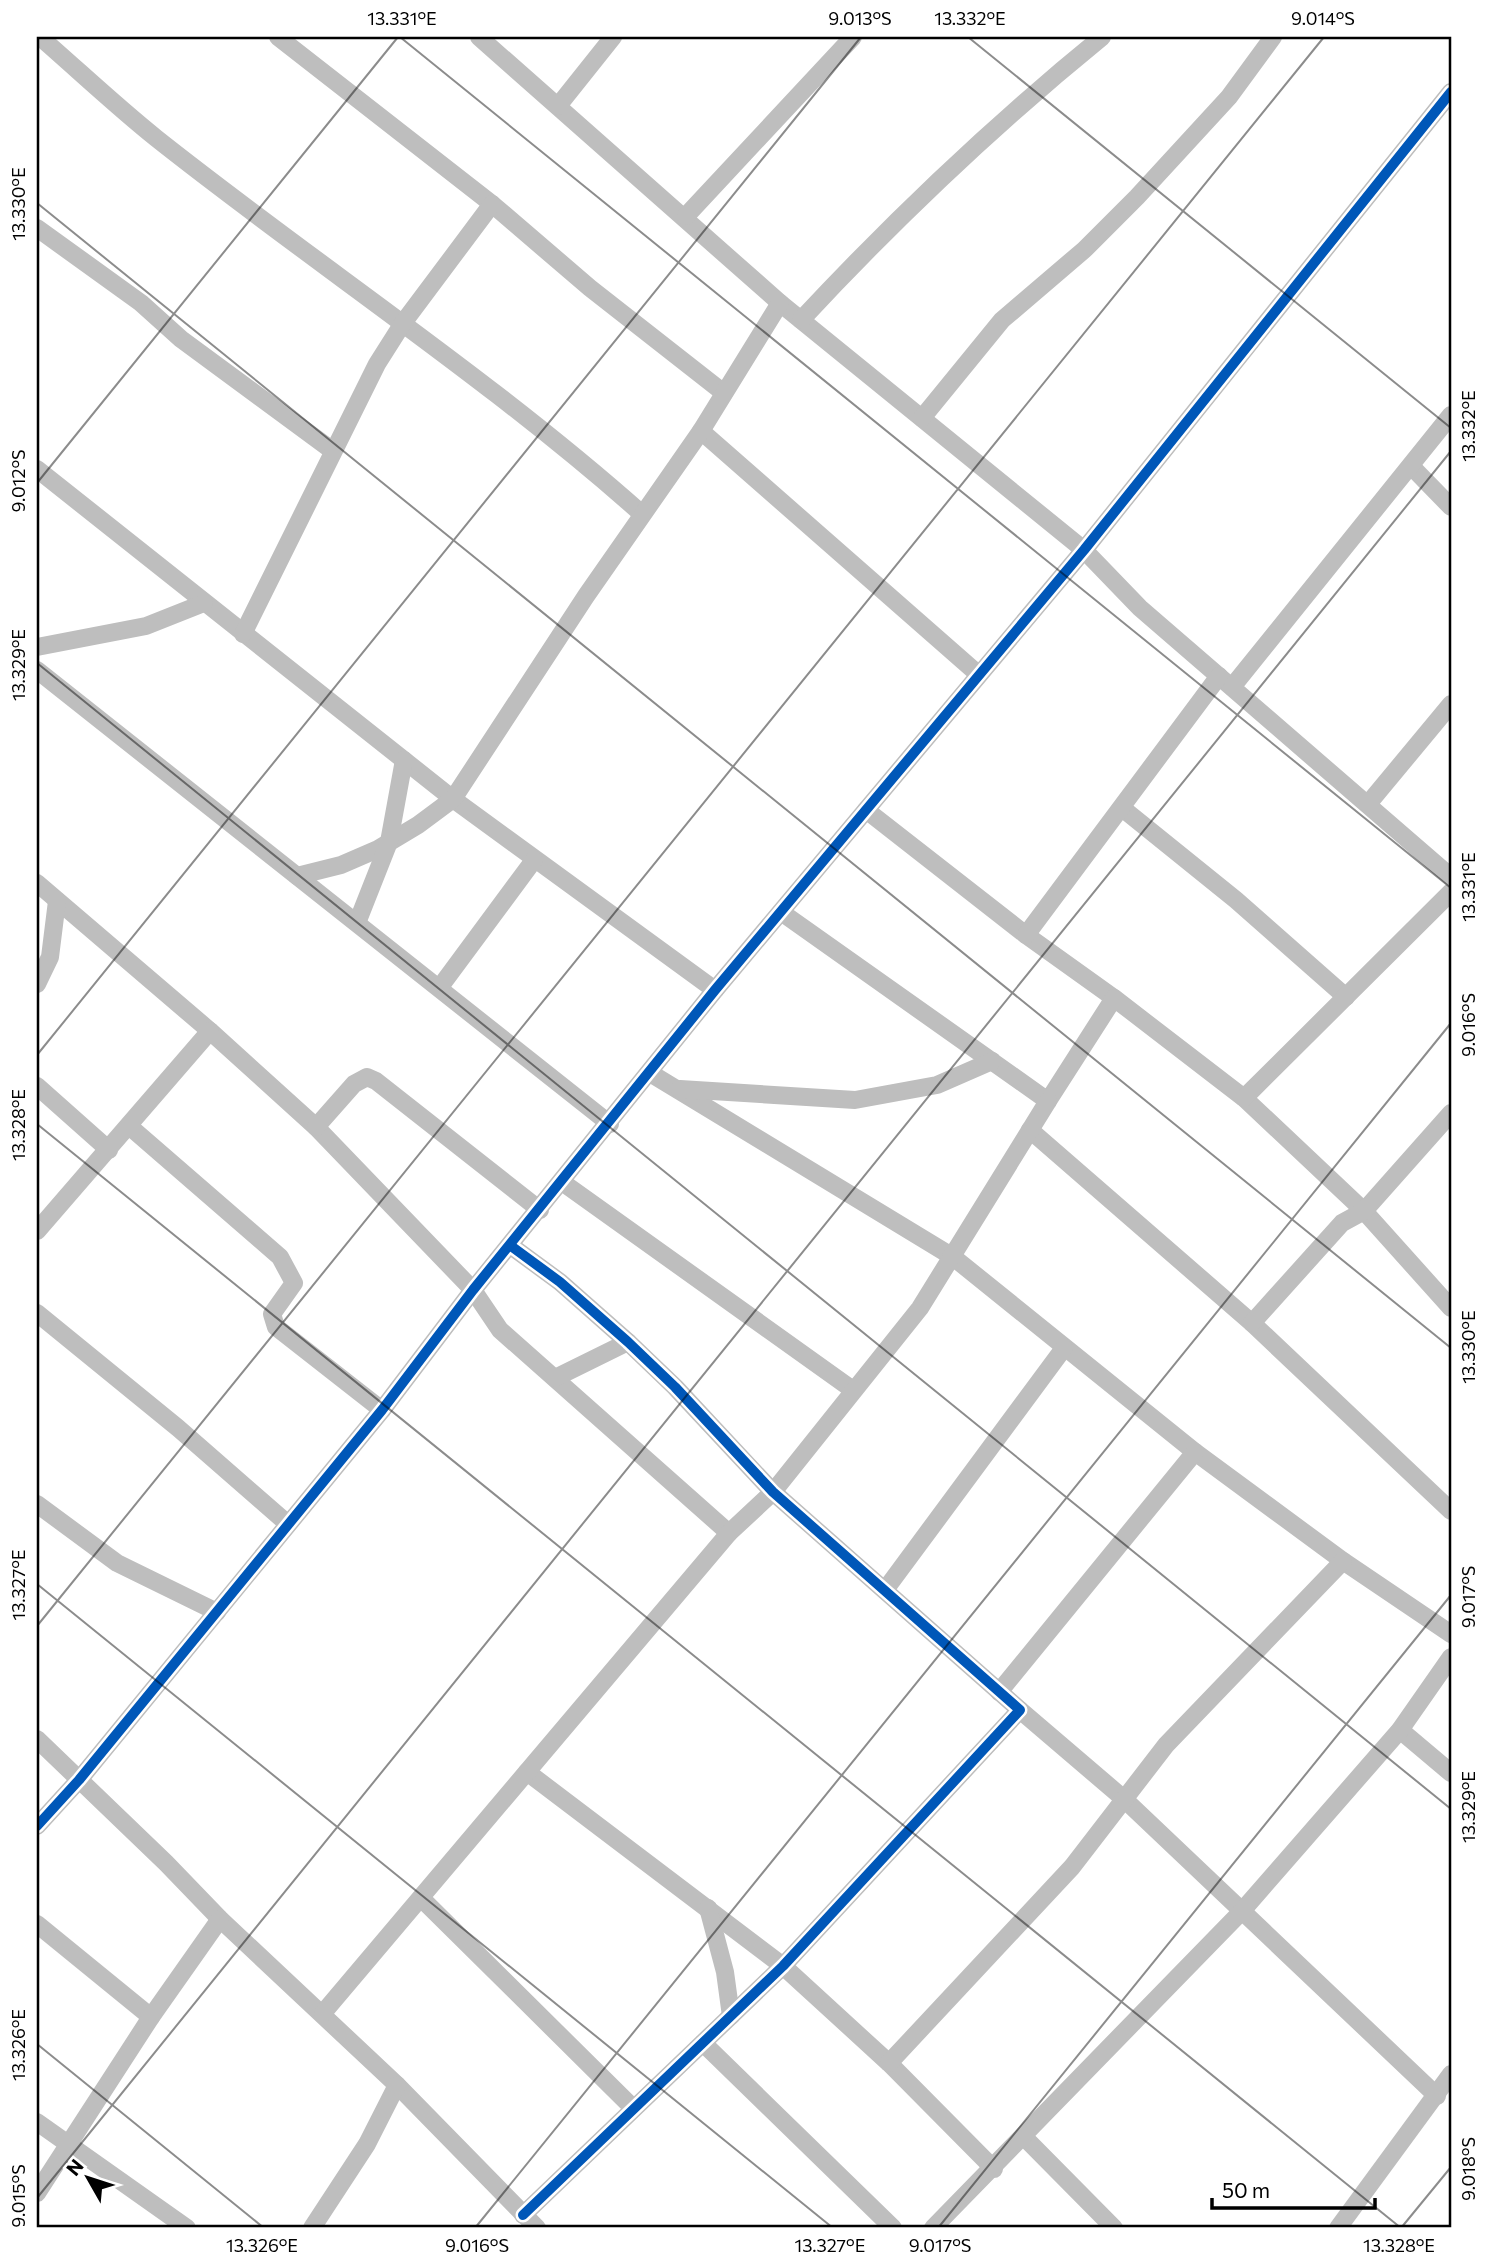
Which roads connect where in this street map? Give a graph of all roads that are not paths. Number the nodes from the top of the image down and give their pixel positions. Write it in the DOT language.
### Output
graph roads {
  1 [pos="40,37"];
  2 [pos="278,37"];
  3 [pos="479,37"];
  4 [pos="613,37"];
  5 [pos="852,37"];
  6 [pos="1102,37"];
  7 [pos="1273,37"];
  8 [pos="1451,92"];
  9 [pos="558,106"];
  10 [pos="492,204"];
  11 [pos="686,216"];
  12 [pos="37,228"];
  13 [pos="780,303"];
  14 [pos="801,320"];
  15 [pos="403,323"];
  16 [pos="724,393"];
  17 [pos="1451,415"];
  18 [pos="922,418"];
  19 [pos="701,431"];
  20 [pos="333,450"];
  21 [pos="1410,466"];
  22 [pos="37,469"];
  23 [pos="1451,507"];
  24 [pos="642,514"];
  25 [pos="1084,550"];
  26 [pos="204,603"];
  27 [pos="243,634"];
  28 [pos="37,647"];
  29 [pos="37,670"];
  30 [pos="978,674"];
  31 [pos="1225,682"];
  32 [pos="1451,704"];
  33 [pos="404,760"];
  34 [pos="453,799"];
  35 [pos="1368,804"];
  36 [pos="1122,808"];
  37 [pos="866,810"];
  38 [pos="389,842"];
  39 [pos="534,860"];
  40 [pos="297,876"];
  41 [pos="1451,877"];
  42 [pos="37,883"];
  43 [pos="1451,892"];
  44 [pos="57,901"];
  45 [pos="781,912"];
  46 [pos="357,923"];
  47 [pos="1026,935"];
  48 [pos="37,984"];
  49 [pos="440,987"];
  50 [pos="715,990"];
  51 [pos="1346,997"];
  52 [pos="1114,998"];
  53 [pos="209,1031"];
  54 [pos="992,1061"];
  55 [pos="650,1073"];
  56 [pos="37,1086"];
  57 [pos="674,1088"];
  58 [pos="1244,1098"];
  59 [pos="1048,1101"];
  60 [pos="1451,1114"];
  61 [pos="610,1124"];
  62 [pos="128,1126"];
  63 [pos="316,1127"];
  64 [pos="1030,1130"];
  65 [pos="109,1150"];
  66 [pos="562,1182"];
  67 [pos="540,1210"];
  68 [pos="1364,1211"];
  69 [pos="40,1222"];
  70 [pos="511,1246"];
  71 [pos="953,1256"];
  72 [pos="473,1290"];
  73 [pos="1451,1308"];
  74 [pos="37,1313"];
  75 [pos="1252,1323"];
  76 [pos="628,1342"];
  77 [pos="1064,1348"];
  78 [pos="555,1378"];
  79 [pos="853,1390"];
  80 [pos="382,1410"];
  81 [pos="1195,1452"];
  82 [pos="773,1492"];
  83 [pos="37,1504"];
  84 [pos="1451,1511"];
  85 [pos="288,1524"];
  86 [pos="729,1533"];
  87 [pos="1343,1561"];
  88 [pos="885,1590"];
  89 [pos="216,1612"];
  90 [pos="1451,1634"];
  91 [pos="1451,1657"];
  92 [pos="999,1692"];
  93 [pos="1020,1710"];
  94 [pos="1400,1730"];
  95 [pos="37,1739"];
  96 [pos="527,1772"];
  97 [pos="1451,1773"];
  98 [pos="79,1780"];
  99 [pos="1124,1799"];
  100 [pos="37,1826"];
  101 [pos="422,1899"];
  102 [pos="708,1908"];
  103 [pos="1242,1911"];
  104 [pos="220,1919"];
  105 [pos="37,1924"];
  106 [pos="783,1966"];
  107 [pos="323,2013"];
  108 [pos="731,2016"];
  109 [pos="151,2017"];
  110 [pos="703,2043"];
  111 [pos="889,2063"];
  112 [pos="1451,2074"];
  113 [pos="397,2085"];
  114 [pos="1437,2096"];
  115 [pos="633,2108"];
  116 [pos="37,2122"];
  117 [pos="1024,2137"];
  118 [pos="70,2145"];
  119 [pos="994,2169"];
  120 [pos="37,2193"];
  121 [pos="523,2215"];
  122 [pos="937,2227"];
  123 [pos="187,2228"];
  124 [pos="312,2228"];
  125 [pos="537,2228"];
  126 [pos="892,2228"];
  127 [pos="1114,2228"];
  128 [pos="1338,2228"];
  1 -- 15 [label="street"];
  2 -- 10 [label="street"];
  3 -- 9 [label="street"];
  4 -- 9 [label="street"];
  5 -- 11 [label="street"];
  6 -- 14 [label="street"];
  7 -- 18 [label="street"];
  8 -- 25 [label="street"];
  9 -- 11 [label="street"];
  10 -- 15 [label="street"];
  10 -- 16 [label="street"];
  11 -- 13 [label="street"];
  12 -- 20 [label="street"];
  13 -- 14 [label="street"];
  13 -- 16 [label="street"];
  14 -- 18 [label="street"];
  15 -- 20 [label="street"];
  15 -- 24 [label="street"];
  16 -- 19 [label="street"];
  17 -- 21 [label="street"];
  18 -- 25 [label="street"];
  19 -- 24 [label="street"];
  19 -- 30 [label="street"];
  20 -- 27 [label="street"];
  21 -- 23 [label="street"];
  21 -- 31 [label="street"];
  22 -- 26 [label="street"];
  24 -- 34 [label="street"];
  25 -- 30 [label="street"];
  25 -- 31 [label="street"];
  26 -- 27 [label="street"];
  26 -- 28 [label="street"];
  27 -- 33 [label="street"];
  29 -- 40 [label="street"];
  30 -- 37 [label="street"];
  31 -- 35 [label="street"];
  31 -- 36 [label="street"];
  32 -- 35 [label="street"];
  33 -- 34 [label="street"];
  33 -- 38 [label="street"];
  34 -- 38 [label="street"];
  34 -- 39 [label="street"];
  35 -- 41 [label="street"];
  36 -- 47 [label="street"];
  36 -- 51 [label="street"];
  37 -- 45 [label="street"];
  37 -- 47 [label="street"];
  38 -- 40 [label="street"];
  38 -- 46 [label="street"];
  39 -- 49 [label="street"];
  39 -- 50 [label="street"];
  40 -- 46 [label="street"];
  42 -- 44 [label="street"];
  43 -- 51 [label="street"];
  44 -- 48 [label="street"];
  44 -- 53 [label="street"];
  45 -- 50 [label="street"];
  45 -- 54 [label="street"];
  46 -- 49 [label="street"];
  47 -- 52 [label="street"];
  49 -- 61 [label="street"];
  50 -- 55 [label="street"];
  51 -- 58 [label="street"];
  52 -- 58 [label="street"];
  52 -- 59 [label="street"];
  53 -- 62 [label="street"];
  53 -- 63 [label="street"];
  54 -- 57 [label="street"];
  54 -- 59 [label="street"];
  55 -- 57 [label="street"];
  55 -- 61 [label="street"];
  56 -- 65 [label="street"];
  57 -- 71 [label="street"];
  58 -- 68 [label="street"];
  59 -- 64 [label="street"];
  60 -- 68 [label="street"];
  61 -- 66 [label="street"];
  62 -- 65 [label="street"];
  62 -- 80 [label="street"];
  63 -- 67 [label="street"];
  63 -- 72 [label="street"];
  64 -- 71 [label="street"];
  64 -- 75 [label="street"];
  65 -- 69 [label="street"];
  66 -- 67 [label="street"];
  66 -- 79 [label="street"];
  67 -- 70 [label="street"];
  68 -- 73 [label="street"];
  68 -- 75 [label="street"];
  70 -- 72 [label="street"];
  70 -- 76 [label="street"];
  71 -- 77 [label="street"];
  71 -- 79 [label="street"];
  72 -- 78 [label="street"];
  72 -- 80 [label="street"];
  74 -- 85 [label="street"];
  75 -- 84 [label="street"];
  76 -- 78 [label="street"];
  76 -- 82 [label="street"];
  77 -- 81 [label="street"];
  77 -- 88 [label="street"];
  78 -- 86 [label="street"];
  79 -- 82 [label="street"];
  80 -- 85 [label="street"];
  81 -- 87 [label="street"];
  81 -- 92 [label="street"];
  82 -- 86 [label="street"];
  82 -- 88 [label="street"];
  83 -- 89 [label="street"];
  85 -- 89 [label="street"];
  86 -- 96 [label="street"];
  87 -- 90 [label="street"];
  87 -- 99 [label="street"];
  88 -- 92 [label="street"];
  89 -- 98 [label="street"];
  91 -- 94 [label="street"];
  92 -- 93 [label="street"];
  93 -- 99 [label="street"];
  93 -- 106 [label="street"];
  94 -- 97 [label="street"];
  94 -- 103 [label="street"];
  95 -- 98 [label="street"];
  96 -- 101 [label="street"];
  96 -- 102 [label="street"];
  98 -- 100 [label="street"];
  98 -- 104 [label="street"];
  99 -- 103 [label="street"];
  99 -- 111 [label="street"];
  101 -- 107 [label="street"];
  101 -- 115 [label="street"];
  102 -- 106 [label="street"];
  102 -- 108 [label="street"];
  103 -- 114 [label="street"];
  103 -- 117 [label="street"];
  104 -- 107 [label="street"];
  104 -- 109 [label="street"];
  105 -- 109 [label="street"];
  106 -- 108 [label="street"];
  106 -- 111 [label="street"];
  107 -- 113 [label="street"];
  108 -- 110 [label="street"];
  109 -- 118 [label="street"];
  110 -- 115 [label="street"];
  110 -- 126 [label="street"];
  111 -- 119 [label="street"];
  112 -- 114 [label="street"];
  113 -- 121 [label="street"];
  113 -- 124 [label="street"];
  114 -- 128 [label="street"];
  115 -- 121 [label="street"];
  116 -- 118 [label="street"];
  117 -- 119 [label="street"];
  117 -- 127 [label="street"];
  118 -- 120 [label="street"];
  118 -- 123 [label="street"];
  119 -- 122 [label="street"];
  121 -- 125 [label="street"];
}
